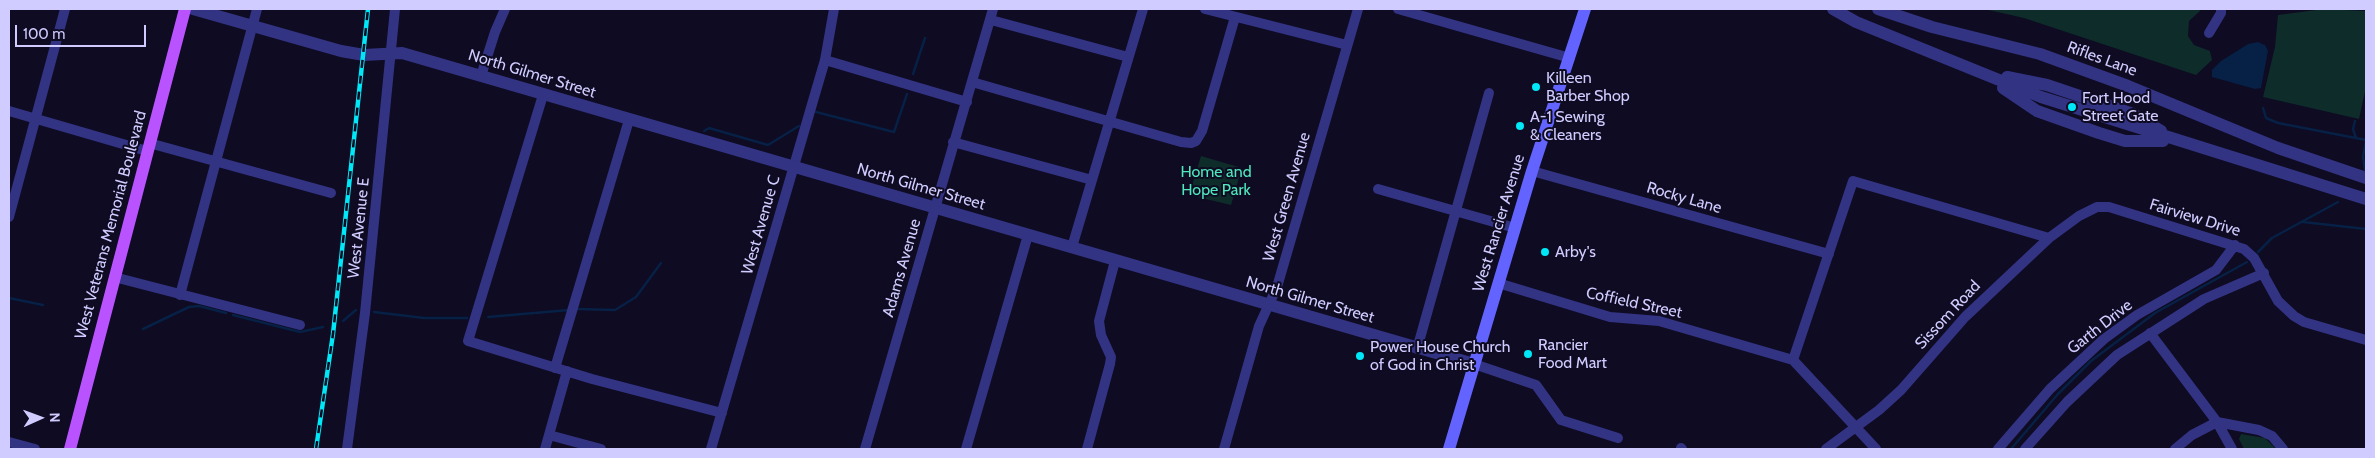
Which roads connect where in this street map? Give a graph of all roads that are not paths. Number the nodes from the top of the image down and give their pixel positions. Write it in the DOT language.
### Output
graph roads {
  1 [pos="65,9"];
  2 [pos="185,9"];
  3 [pos="194,9"];
  4 [pos="257,9"];
  5 [pos="395,9"];
  6 [pos="505,9"];
  7 [pos="834,9"];
  8 [pos="993,9"];
  9 [pos="1142,9"];
  10 [pos="1205,9"];
  11 [pos="1358,9"];
  12 [pos="1398,9"];
  13 [pos="1585,9"];
  14 [pos="1833,9"];
  15 [pos="1878,9"];
  16 [pos="2222,9"];
  17 [pos="1235,17"];
  18 [pos="990,20"];
  19 [pos="252,26"];
  20 [pos="2209,33"];
  21 [pos="1346,45"];
  22 [pos="392,54"];
  23 [pos="1128,58"];
  24 [pos="1570,58"];
  25 [pos="825,60"];
  26 [pos="482,76"];
  27 [pos="972,82"];
  28 [pos="1489,93"];
  29 [pos="543,95"];
  30 [pos="966,102"];
  31 [pos="9,111"];
  32 [pos="35,118"];
  33 [pos="629,120"];
  34 [pos="1109,121"];
  35 [pos="953,142"];
  36 [pos="148,147"];
  37 [pos="215,162"];
  38 [pos="794,167"];
  39 [pos="1532,171"];
  40 [pos="2366,178"];
  41 [pos="1092,180"];
  42 [pos="1378,188"];
  43 [pos="330,193"];
  44 [pos="2366,199"];
  45 [pos="935,207"];
  46 [pos="2097,207"];
  47 [pos="1456,212"];
  48 [pos="9,217"];
  49 [pos="1515,228"];
  50 [pos="1028,235"];
  51 [pos="2049,238"];
  52 [pos="2234,245"];
  53 [pos="1072,247"];
  54 [pos="1828,254"];
  55 [pos="1116,261"];
  56 [pos="2264,273"];
  57 [pos="114,276"];
  58 [pos="1498,282"];
  59 [pos="180,295"];
  60 [pos="1270,305"];
  61 [pos="300,325"];
  62 [pos="2150,333"];
  63 [pos="2366,340"];
  64 [pos="1417,349"];
  65 [pos="1793,360"];
  66 [pos="1474,364"];
  67 [pos="555,368"];
  68 [pos="567,371"];
  69 [pos="722,413"];
  70 [pos="2217,422"];
  71 [pos="1856,427"];
  72 [pos="549,435"];
  73 [pos="1618,438"];
  74 [pos="9,442"];
  75 [pos="34,449"];
  76 [pos="70,449"];
  77 [pos="347,449"];
  78 [pos="544,449"];
  79 [pos="601,449"];
  80 [pos="711,449"];
  81 [pos="865,449"];
  82 [pos="966,449"];
  83 [pos="1087,449"];
  84 [pos="1224,449"];
  85 [pos="1449,449"];
  86 [pos="1826,449"];
  87 [pos="1876,449"];
  88 [pos="1998,449"];
  89 [pos="2026,449"];
  90 [pos="2175,449"];
  91 [pos="2232,449"];
  92 [pos="2283,449"];
  1 -- 32 [label="street"];
  2 -- 36 [label="main road, West Veterans Memorial Boulevard"];
  3 -- 19 [label="street, North Gilmer Street"];
  4 -- 19 [label="street"];
  5 -- 22 [label="street, West Avenue E"];
  6 -- 26 [label="street"];
  7 -- 25 [label="street, West Avenue C"];
  8 -- 18 [label="street, Adams Avenue"];
  9 -- 23 [label="street"];
  10 -- 17 [label="street"];
  11 -- 21 [label="street, West Green Avenue"];
  12 -- 24 [label="street"];
  13 -- 24 [label="main road, West Rancier Avenue"];
  14 -- 44 [label="street"];
  15 -- 40 [label="street, Rifles Lane"];
  16 -- 20 [label="street"];
  17 -- 21 [label="street"];
  17 -- 34 [label="street"];
  18 -- 23 [label="street"];
  18 -- 27 [label="street, Adams Avenue"];
  19 -- 22 [label="street, North Gilmer Street"];
  19 -- 37 [label="street"];
  21 -- 60 [label="street, West Green Avenue"];
  22 -- 26 [label="street, North Gilmer Street"];
  22 -- 77 [label="street, West Avenue E"];
  23 -- 34 [label="street"];
  24 -- 39 [label="main road, West Rancier Avenue"];
  25 -- 30 [label="street"];
  25 -- 38 [label="street, West Avenue C"];
  26 -- 29 [label="street, North Gilmer Street"];
  27 -- 30 [label="street, Adams Avenue"];
  27 -- 34 [label="street"];
  28 -- 47 [label="street"];
  29 -- 33 [label="street, North Gilmer Street"];
  29 -- 67 [label="street"];
  30 -- 35 [label="street, Adams Avenue"];
  31 -- 32 [label="street"];
  32 -- 36 [label="street"];
  32 -- 48 [label="street"];
  33 -- 38 [label="street, North Gilmer Street"];
  33 -- 67 [label="street"];
  34 -- 41 [label="street"];
  35 -- 41 [label="street"];
  35 -- 45 [label="street, Adams Avenue"];
  36 -- 37 [label="street"];
  36 -- 57 [label="main road, West Veterans Memorial Boulevard"];
  37 -- 43 [label="street"];
  37 -- 59 [label="street"];
  38 -- 45 [label="street, North Gilmer Street"];
  38 -- 69 [label="street, West Avenue C"];
  39 -- 49 [label="main road, West Rancier Avenue"];
  39 -- 54 [label="street, Rocky Lane"];
  41 -- 53 [label="street"];
  42 -- 47 [label="street"];
  45 -- 50 [label="street, North Gilmer Street"];
  45 -- 81 [label="street, Adams Avenue"];
  46 -- 51 [label="street, Sissom Road"];
  46 -- 52 [label="street, Fairview Drive"];
  47 -- 49 [label="street"];
  47 -- 64 [label="street"];
  49 -- 58 [label="main road, West Rancier Avenue"];
  50 -- 53 [label="street, North Gilmer Street"];
  50 -- 82 [label="street"];
  51 -- 54 [label="street"];
  51 -- 71 [label="street, Sissom Road"];
  52 -- 56 [label="street, Fairview Drive"];
  52 -- 88 [label="street, Garth Drive"];
  53 -- 55 [label="street, North Gilmer Street"];
  54 -- 65 [label="street"];
  55 -- 60 [label="street, North Gilmer Street"];
  55 -- 83 [label="street"];
  56 -- 62 [label="street"];
  56 -- 63 [label="street, Fairview Drive"];
  57 -- 59 [label="street"];
  57 -- 76 [label="main road, West Veterans Memorial Boulevard"];
  58 -- 65 [label="street, Coffield Street"];
  58 -- 66 [label="main road, West Rancier Avenue"];
  59 -- 61 [label="street"];
  60 -- 64 [label="street, North Gilmer Street"];
  60 -- 84 [label="street, West Green Avenue"];
  62 -- 70 [label="street"];
  62 -- 89 [label="street"];
  64 -- 66 [label="street, North Gilmer Street"];
  65 -- 71 [label="street"];
  66 -- 73 [label="street, North Gilmer Street"];
  66 -- 85 [label="main road, West Rancier Avenue"];
  67 -- 68 [label="street"];
  68 -- 69 [label="street"];
  68 -- 72 [label="street"];
  69 -- 80 [label="street, West Avenue C"];
  70 -- 90 [label="street"];
  70 -- 91 [label="street"];
  70 -- 92 [label="street"];
  71 -- 86 [label="street, Sissom Road"];
  71 -- 87 [label="street"];
  72 -- 78 [label="street"];
  72 -- 79 [label="street"];
  74 -- 75 [label="street"];
}
